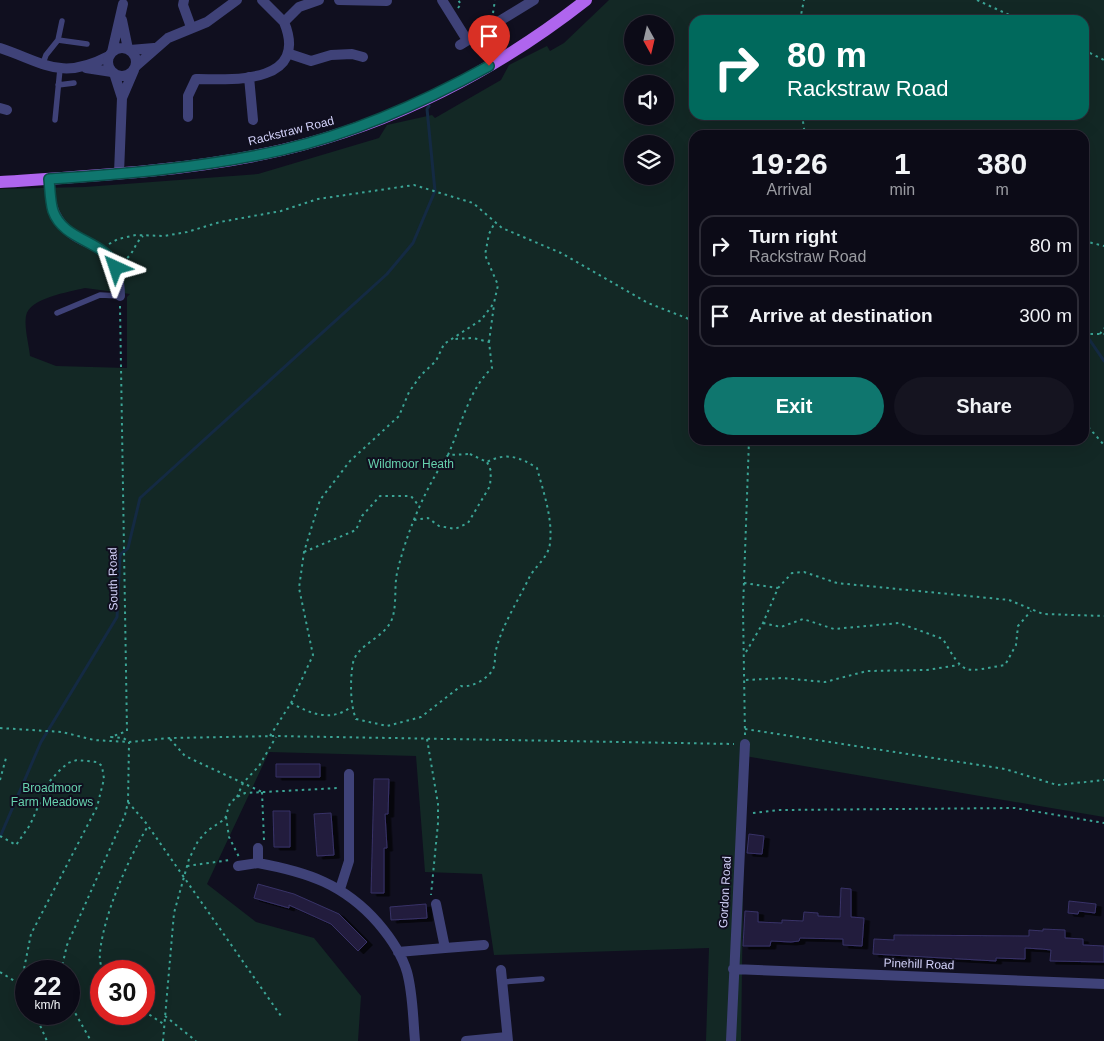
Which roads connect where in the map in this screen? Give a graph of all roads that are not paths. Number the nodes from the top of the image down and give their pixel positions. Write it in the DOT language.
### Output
graph roads {
  1 [pos="184,0"];
  2 [pos="237,0"];
  3 [pos="262,0"];
  4 [pos="319,0"];
  5 [pos="339,0"];
  6 [pos="442,0"];
  7 [pos="534,0"];
  8 [pos="586,0"];
  9 [pos="387,1"];
  10 [pos="123,2"];
  11 [pos="62,21"];
  12 [pos="284,22"];
  13 [pos="191,27"];
  14 [pos="58,40"];
  15 [pos="87,44"];
  16 [pos="0,48"];
  17 [pos="154,48"];
  18 [pos="129,49"];
  19 [pos="110,54"];
  20 [pos="290,54"];
  21 [pos="363,57"];
  22 [pos="42,66"];
  23 [pos="82,68"];
  24 [pos="135,68"];
  25 [pos="60,69"];
  26 [pos="113,72"];
  27 [pos="249,77"];
  28 [pos="74,83"];
  29 [pos="58,85"];
  30 [pos="122,98"];
  31 [pos="188,117"];
  32 [pos="55,120"];
  33 [pos="253,120"];
  34 [pos="119,173"];
  35 [pos="49,179"];
  36 [pos="0,182"];
  37 [pos="120,296"];
  38 [pos="57,312"];
  39 [pos="745,744"];
  40 [pos="349,774"];
  41 [pos="258,848"];
  42 [pos="258,864"];
  43 [pos="238,866"];
  44 [pos="340,889"];
  45 [pos="433,902"];
  46 [pos="484,945"];
  47 [pos="445,948"];
  48 [pos="398,952"];
  49 [pos="733,969"];
  50 [pos="500,970"];
  51 [pos="542,979"];
  52 [pos="502,982"];
  53 [pos="1104,984"];
  54 [pos="508,1039"];
  55 [pos="414,1041"];
  56 [pos="466,1041"];
  57 [pos="731,1041"];
  1 -- 13 [label="street"];
  2 -- 13 [label="street"];
  3 -- 12 [label="street"];
  4 -- 12 [label="street"];
  5 -- 9 [label="street"];
  6 -- 7 [label="street"];
  8 -- 34 [label="main road, Rackstraw Road"];
  10 -- 18 [label="street"];
  10 -- 19 [label="street"];
  11 -- 14 [label="lane"];
  12 -- 20 [label="street"];
  13 -- 17 [label="street"];
  14 -- 15 [label="lane"];
  14 -- 22 [label="lane"];
  16 -- 22 [label="street"];
  17 -- 18 [label="street"];
  17 -- 24 [label="street"];
  18 -- 19 [label="street"];
  18 -- 24 [label="street"];
  19 -- 23 [label="street"];
  19 -- 26 [label="street"];
  20 -- 21 [label="street"];
  20 -- 27 [label="street"];
  22 -- 25 [label="street"];
  23 -- 25 [label="street"];
  23 -- 26 [label="street"];
  24 -- 26 [label="street"];
  24 -- 30 [label="street"];
  25 -- 29 [label="lane"];
  26 -- 30 [label="street"];
  27 -- 31 [label="street"];
  27 -- 33 [label="street"];
  28 -- 29 [label="lane"];
  29 -- 32 [label="lane"];
  30 -- 34 [label="street"];
  34 -- 35 [label="main road, Rackstraw Road"];
  35 -- 36 [label="main road, Rackstraw Road"];
  35 -- 37 [label="street"];
  37 -- 38 [label="lane"];
  39 -- 49 [label="street, Gordon Road"];
  40 -- 44 [label="street"];
  41 -- 42 [label="street"];
  42 -- 43 [label="street"];
  42 -- 44 [label="street"];
  44 -- 48 [label="street"];
  45 -- 47 [label="street"];
  46 -- 47 [label="street"];
  47 -- 48 [label="street"];
  48 -- 55 [label="street"];
  49 -- 53 [label="street, Pinehill Road"];
  49 -- 57 [label="street, Gordon Road"];
  50 -- 52 [label="street"];
  51 -- 52 [label="lane"];
  52 -- 54 [label="street"];
  54 -- 56 [label="street"];
}
